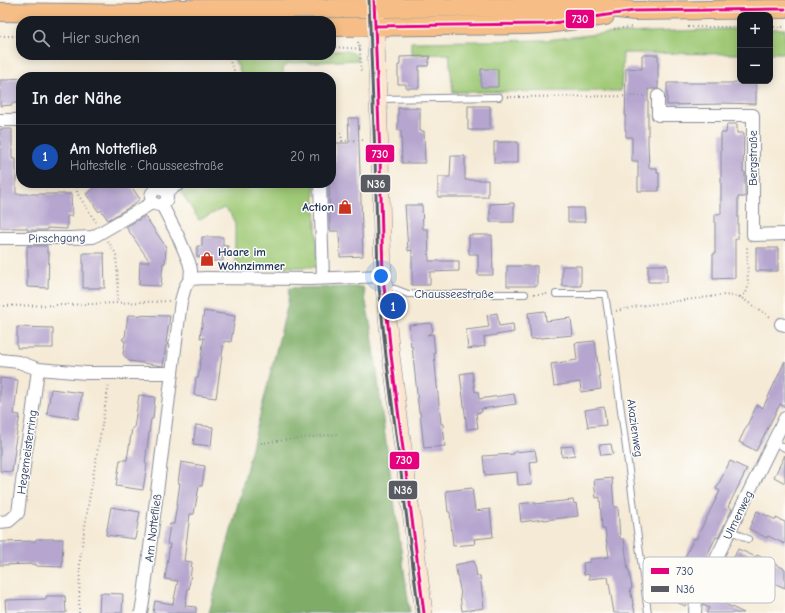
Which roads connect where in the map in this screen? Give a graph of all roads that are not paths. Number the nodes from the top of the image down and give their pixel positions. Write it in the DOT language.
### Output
graph roads {
  1 [pos="374,4"];
  2 [pos="785,9"];
  3 [pos="634,11"];
  4 [pos="0,12"];
  5 [pos="144,14"];
  6 [pos="151,16"];
  7 [pos="375,26"];
  8 [pos="336,27"];
  9 [pos="658,96"];
  10 [pos="500,97"];
  11 [pos="378,99"];
  12 [pos="0,120"];
  13 [pos="16,120"];
  14 [pos="156,188"];
  15 [pos="320,188"];
  16 [pos="157,204"];
  17 [pos="785,234"];
  18 [pos="0,238"];
  19 [pos="323,278"];
  20 [pos="190,279"];
  21 [pos="384,283"];
  22 [pos="525,294"];
  23 [pos="556,294"];
  24 [pos="0,360"];
  25 [pos="38,369"];
  26 [pos="172,373"];
  27 [pos="785,418"];
  28 [pos="773,442"];
  29 [pos="785,448"];
  30 [pos="0,522"];
  31 [pos="730,530"];
  32 [pos="748,539"];
  33 [pos="717,557"];
  34 [pos="643,576"];
  35 [pos="647,603"];
  36 [pos="696,603"];
  37 [pos="141,613"];
  38 [pos="424,613"];
  39 [pos="648,613"];
  40 [pos="695,613"];
  1 -- 3 [label="main road"];
  1 -- 5 [label="main road"];
  1 -- 7 [label="main road"];
  2 -- 3 [label="main road"];
  3 -- 7 [label="main road"];
  4 -- 5 [label="main road"];
  5 -- 6 [label="main road"];
  7 -- 8 [label="main road"];
  7 -- 11 [label="main road"];
  9 -- 17 [label="street, Bergstraße"];
  10 -- 11 [label="lane"];
  11 -- 21 [label="main road"];
  12 -- 13 [label="street"];
  14 -- 16 [label="street"];
  15 -- 19 [label="street"];
  16 -- 18 [label="street, Pirschgang"];
  16 -- 20 [label="street, Am Nottefließ"];
  19 -- 20 [label="street"];
  19 -- 21 [label="street"];
  20 -- 26 [label="street, Am Nottefließ"];
  21 -- 22 [label="lane, Chausseestraße"];
  21 -- 38 [label="main road"];
  23 -- 34 [label="lane, Akazienweg"];
  24 -- 25 [label="street"];
  25 -- 26 [label="street"];
  25 -- 30 [label="street, Hegemeisterring"];
  26 -- 37 [label="street, Am Nottefließ"];
  27 -- 28 [label="street, Ulmenweg"];
  28 -- 29 [label="lane"];
  28 -- 31 [label="street, Ulmenweg"];
  31 -- 32 [label="lane"];
  31 -- 33 [label="street, Ulmenweg"];
  35 -- 39 [label="lane, Akazienweg"];
  36 -- 40 [label="street, Ulmenweg"];
}
